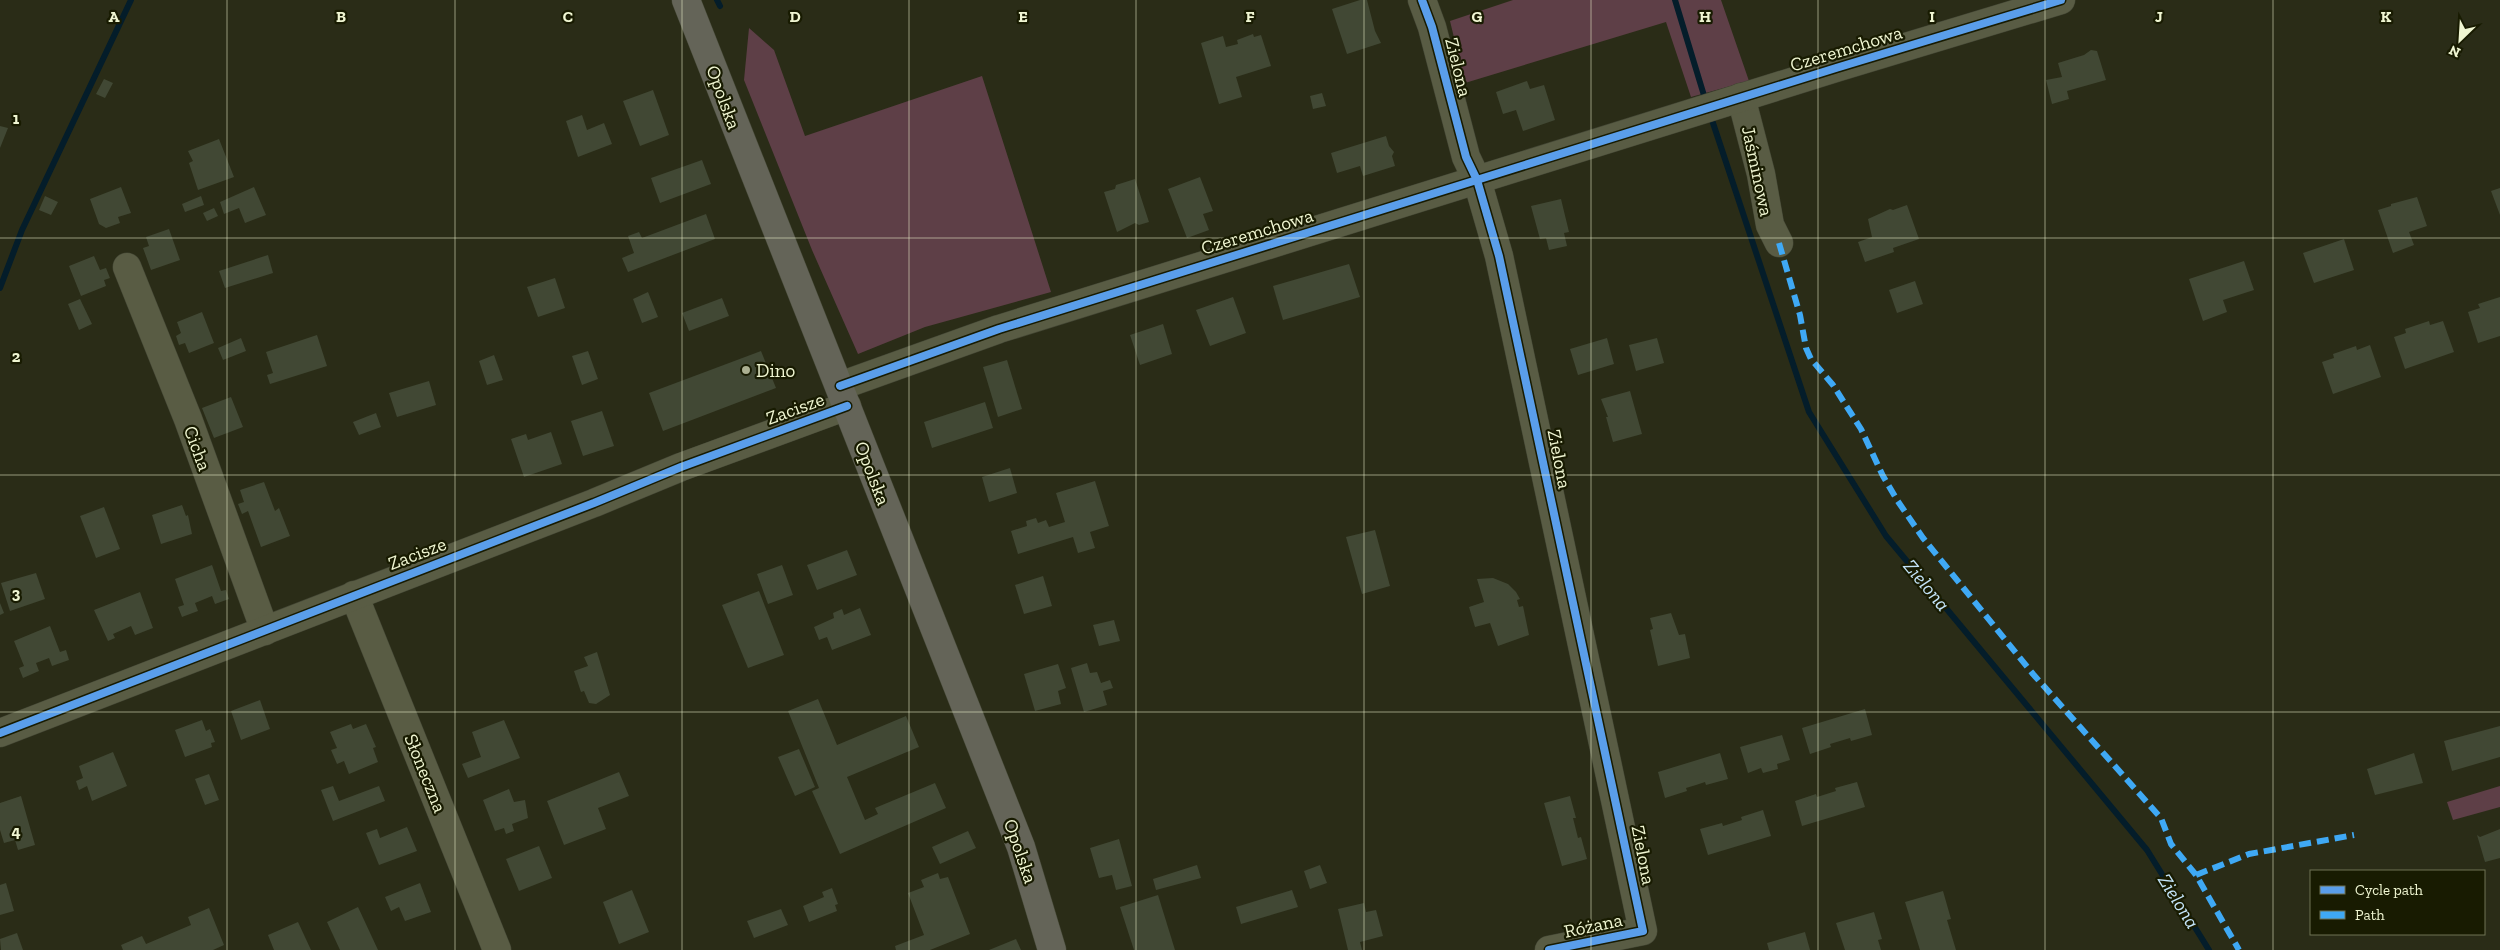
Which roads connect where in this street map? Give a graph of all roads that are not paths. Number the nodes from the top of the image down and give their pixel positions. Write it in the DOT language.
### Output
graph roads {
  1 [pos="686,0"];
  2 [pos="1422,0"];
  3 [pos="2061,0"];
  4 [pos="1733,100"];
  5 [pos="1476,180"];
  6 [pos="1779,243"];
  7 [pos="127,266"];
  8 [pos="843,396"];
  9 [pos="354,595"];
  10 [pos="266,630"];
  11 [pos="0,733"];
  12 [pos="1642,931"];
  13 [pos="497,950"];
  14 [pos="1052,950"];
  15 [pos="1549,950"];
  1 -- 8 [label="main road, Opolska"];
  2 -- 5 [label="street, Zielona"];
  3 -- 4 [label="street, Czeremchowa"];
  4 -- 5 [label="street, Czeremchowa"];
  4 -- 6 [label="street, Jaśminowa"];
  5 -- 8 [label="street, Czeremchowa"];
  5 -- 12 [label="street, Zielona"];
  7 -- 10 [label="street, Cicha"];
  8 -- 9 [label="street, Zacisze"];
  8 -- 14 [label="main road, Opolska"];
  9 -- 10 [label="street, Zacisze"];
  9 -- 13 [label="street, Słoneczna"];
  10 -- 11 [label="street, Zacisze"];
  12 -- 15 [label="street, Różana"];
}
